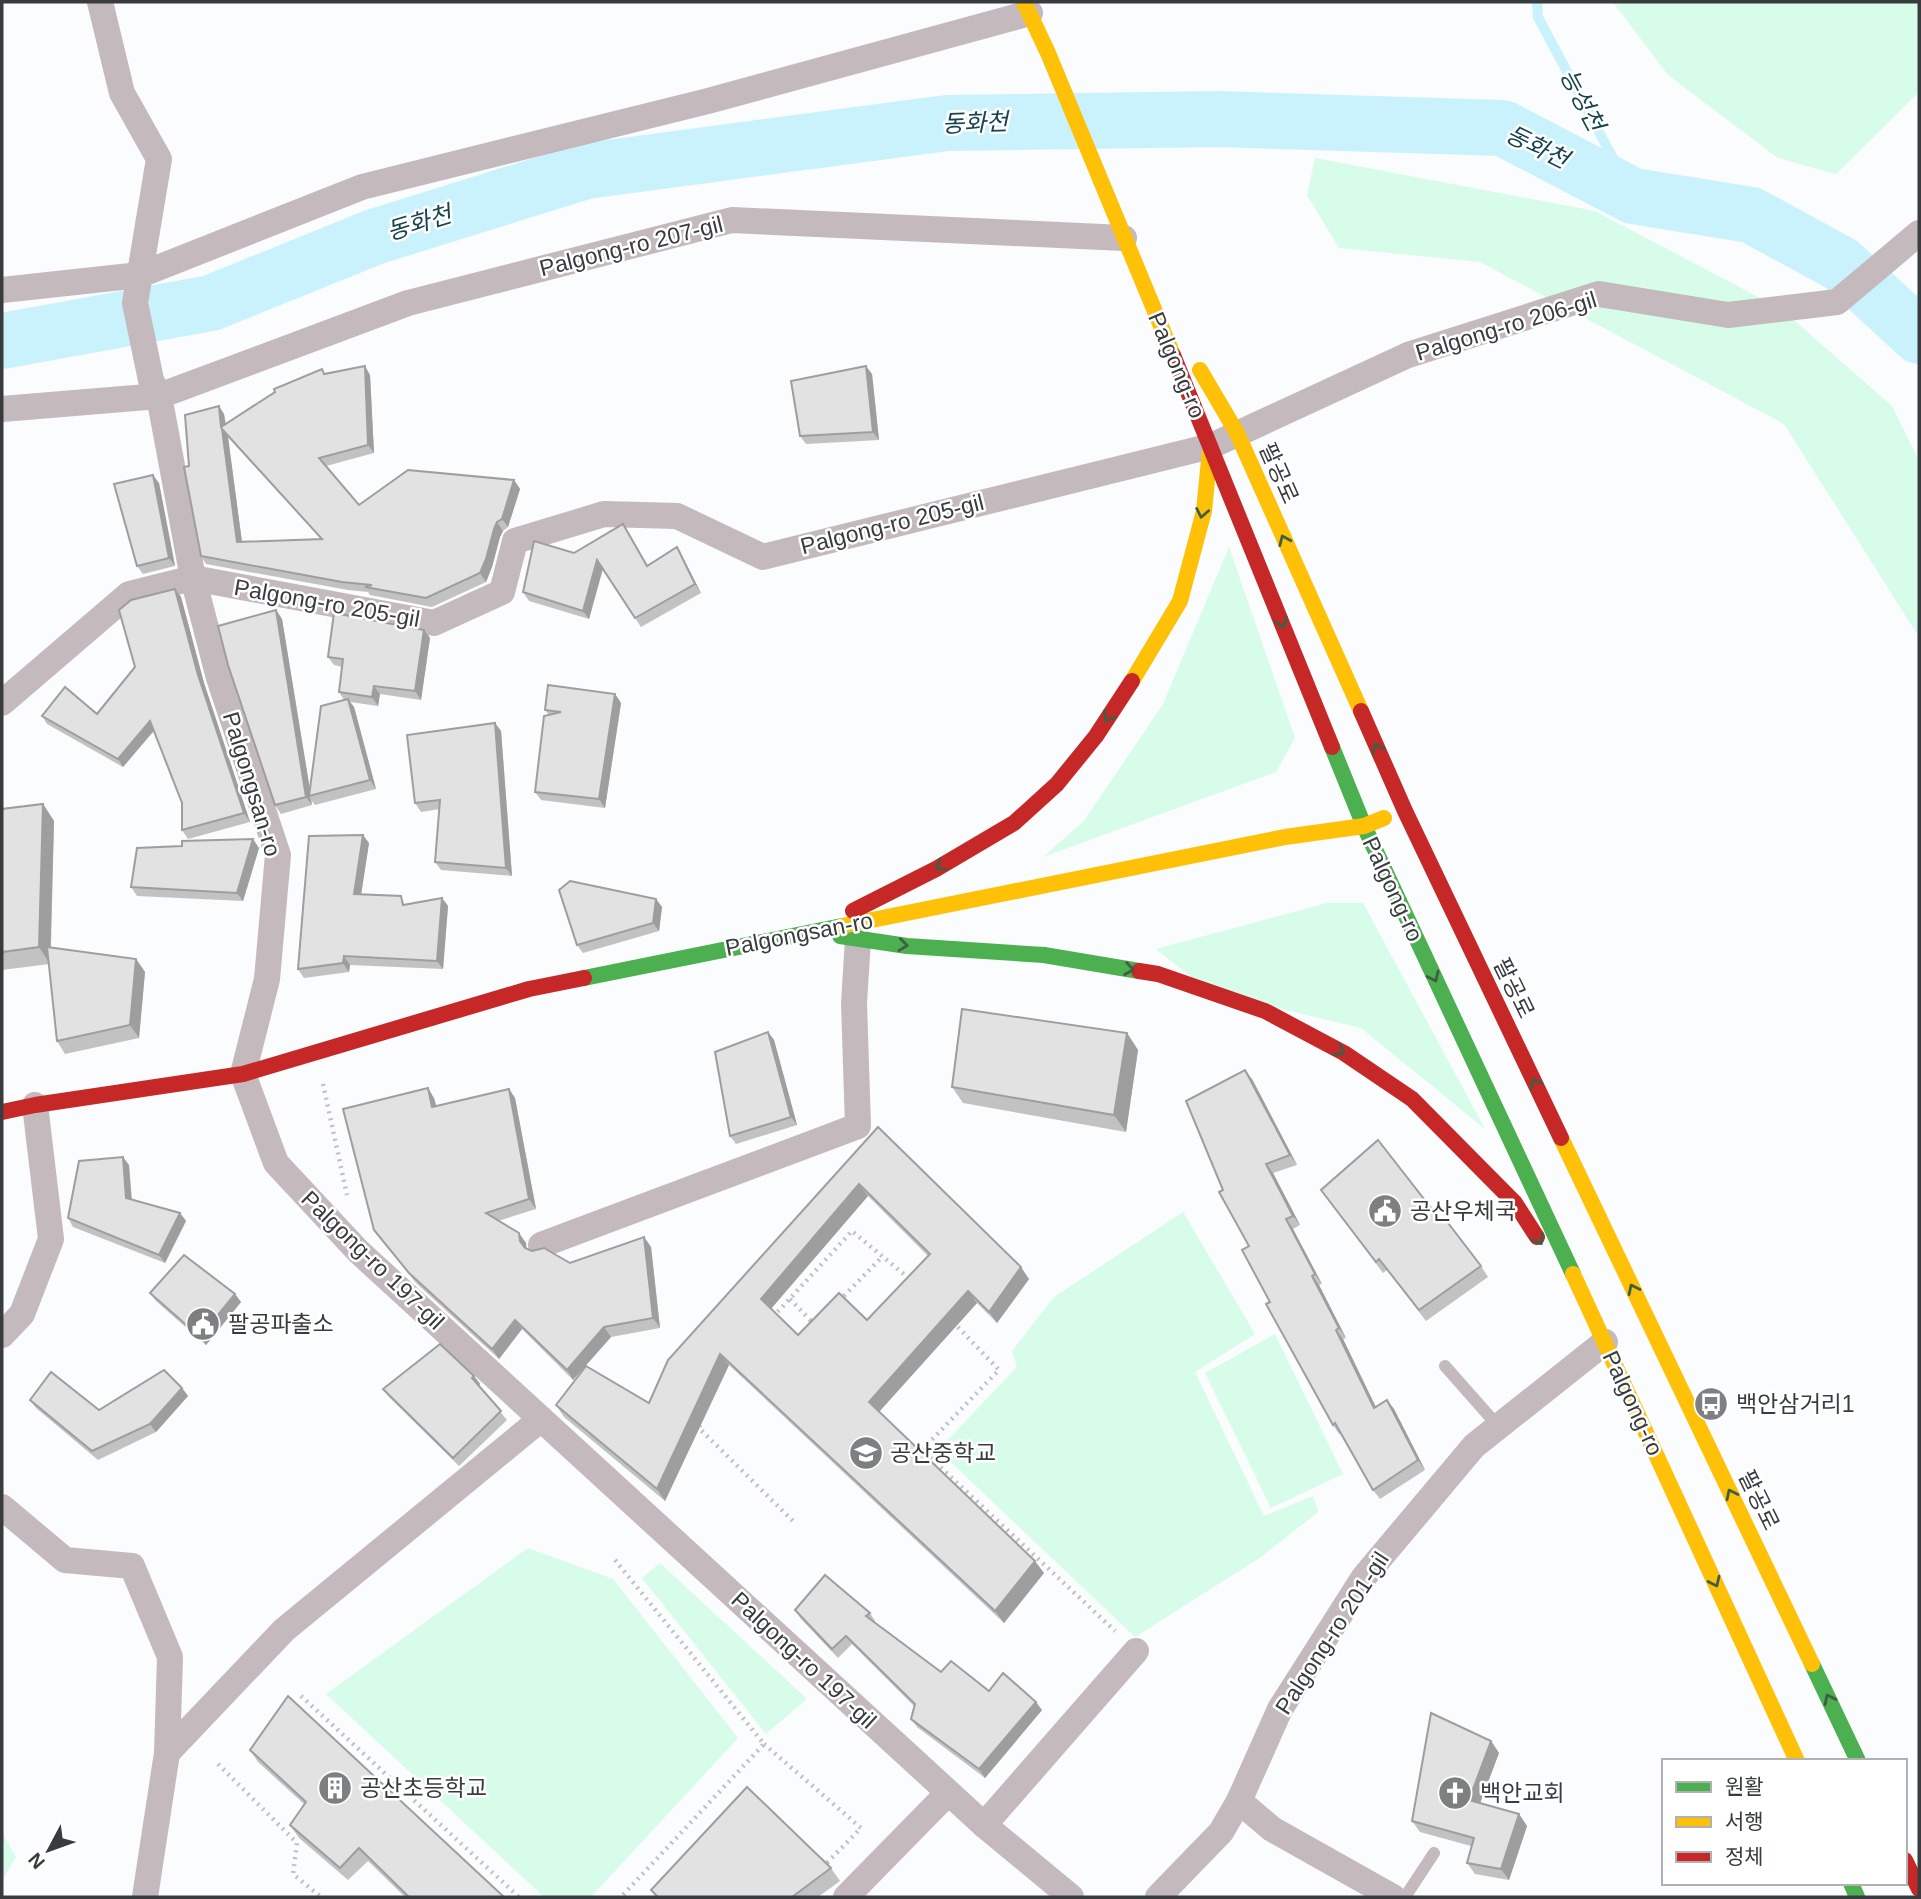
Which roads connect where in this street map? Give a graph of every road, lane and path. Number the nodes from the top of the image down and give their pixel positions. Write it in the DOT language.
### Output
graph roads {
  1 [pos="100,2"];
  2 [pos="1027,8"];
  3 [pos="1919,233"];
  4 [pos="1124,238"];
  5 [pos="140,275"];
  6 [pos="2,290"];
  7 [pos="155,388"];
  8 [pos="2,409"];
  9 [pos="1237,433"];
  10 [pos="1211,446"];
  11 [pos="193,578"];
  12 [pos="2,703"];
  13 [pos="1405,810"];
  14 [pos="1364,826"];
  15 [pos="811,932"];
  16 [pos="858,939"];
  17 [pos="317,1052"];
  18 [pos="243,1074"];
  19 [pos="35,1105"];
  20 [pos="2,1112"];
  21 [pos="347,1198"];
  22 [pos="541,1245"];
  23 [pos="882,1256"];
  24 [pos="919,1286"];
  25 [pos="790,1299"];
  26 [pos="835,1306"];
  27 [pos="946,1314"];
  28 [pos="816,1325"];
  29 [pos="765,1326"];
  30 [pos="2,1335"];
  31 [pos="1605,1342"];
  32 [pos="1445,1366"];
  33 [pos="704,1416"];
  34 [pos="541,1419"];
  35 [pos="1498,1426"];
  36 [pos="2,1507"];
  37 [pos="796,1524"];
  38 [pos="615,1560"];
  39 [pos="1136,1651"];
  40 [pos="301,1696"];
  41 [pos="764,1744"];
  42 [pos="167,1753"];
  43 [pos="1796,1759"];
  44 [pos="1857,1759"];
  45 [pos="218,1764"];
  46 [pos="948,1793"];
  47 [pos="1239,1801"];
  48 [pos="984,1825"];
  49 [pos="459,1842"];
  50 [pos="450,1851"];
  51 [pos="1434,1853"];
  52 [pos="1907,1864"];
  53 [pos="822,1868"];
  54 [pos="1919,1889"];
  55 [pos="145,1897"];
  56 [pos="321,1897"];
  57 [pos="519,1897"];
  58 [pos="621,1897"];
  59 [pos="846,1897"];
  60 [pos="1071,1897"];
  61 [pos="1158,1897"];
  62 [pos="1393,1897"];
  63 [pos="1405,1897"];
  1 -- 5 [label="street"];
  2 -- 4 [label="main road, Palgong-ro"];
  2 -- 5 [label="street"];
  3 -- 9 [label="street, Palgong-ro 206-gil"];
  4 -- 7 [label="street, Palgong-ro 207-gil"];
  4 -- 9 [label="main road, 팔공로"];
  4 -- 10 [label="main road, Palgong-ro"];
  5 -- 6 [label="street"];
  5 -- 7 [label="street, Palgongsan-ro"];
  7 -- 8 [label="street, Palgong-ro 207-gil"];
  7 -- 11 [label="street, Palgongsan-ro"];
  9 -- 10 [label="street, Palgong-ro 206-gil"];
  13 -- 9 [label="main road, 팔공로, one-way"];
  10 -- 11 [label="street, Palgong-ro 205-gil"];
  10 -- 14 [label="main road, Palgong-ro, one-way"];
  10 -- 15 [label="main road, one-way"];
  11 -- 12 [label="street, Palgong-ro 205-gil"];
  11 -- 18 [label="street, Palgongsan-ro"];
  13 -- 14 [label="main road, Palgongsan-ro"];
  44 -- 13 [label="main road, 팔공로, one-way"];
  14 -- 15 [label="main road, Palgongsan-ro"];
  14 -- 31 [label="main road, Palgong-ro, one-way"];
  15 -- 16 [label="main road"];
  15 -- 17 [label="main road, Palgongsan-ro"];
  16 -- 22 [label="street"];
  16 -- 31 [label="main road, one-way"];
  17 -- 18 [label="main road, Palgongsan-ro"];
  17 -- 21 [label="path"];
  18 -- 19 [label="main road, Palgongsan-ro"];
  18 -- 34 [label="street, Palgong-ro 197-gil"];
  19 -- 20 [label="main road, Palgongsan-ro"];
  19 -- 30 [label="street"];
  23 -- 24 [label="path"];
  23 -- 25 [label="path"];
  23 -- 26 [label="path"];
  25 -- 28 [label="path"];
  25 -- 29 [label="path"];
  27 -- 39 [label="path"];
  31 -- 35 [label="street, Palgong-ro 201-gil"];
  31 -- 43 [label="main road, Palgong-ro, one-way"];
  32 -- 35 [label="lane"];
  33 -- 37 [label="path"];
  34 -- 42 [label="street"];
  34 -- 46 [label="street, Palgong-ro 197-gil"];
  35 -- 47 [label="street, Palgong-ro 201-gil"];
  36 -- 42 [label="street"];
  38 -- 41 [label="path"];
  39 -- 48 [label="street"];
  40 -- 49 [label="path"];
  41 -- 53 [label="path"];
  41 -- 58 [label="path"];
  42 -- 55 [label="street"];
  45 -- 56 [label="path"];
  46 -- 48 [label="street, Palgong-ro 197-gil"];
  46 -- 59 [label="street"];
  47 -- 61 [label="street, Palgong-ro 201-gil"];
  47 -- 62 [label="street"];
  48 -- 60 [label="street, Palgong-ro 197-gil"];
  49 -- 50 [label="path"];
  49 -- 57 [label="path"];
  51 -- 63 [label="lane"];
  52 -- 54 [label="main road"];
}
